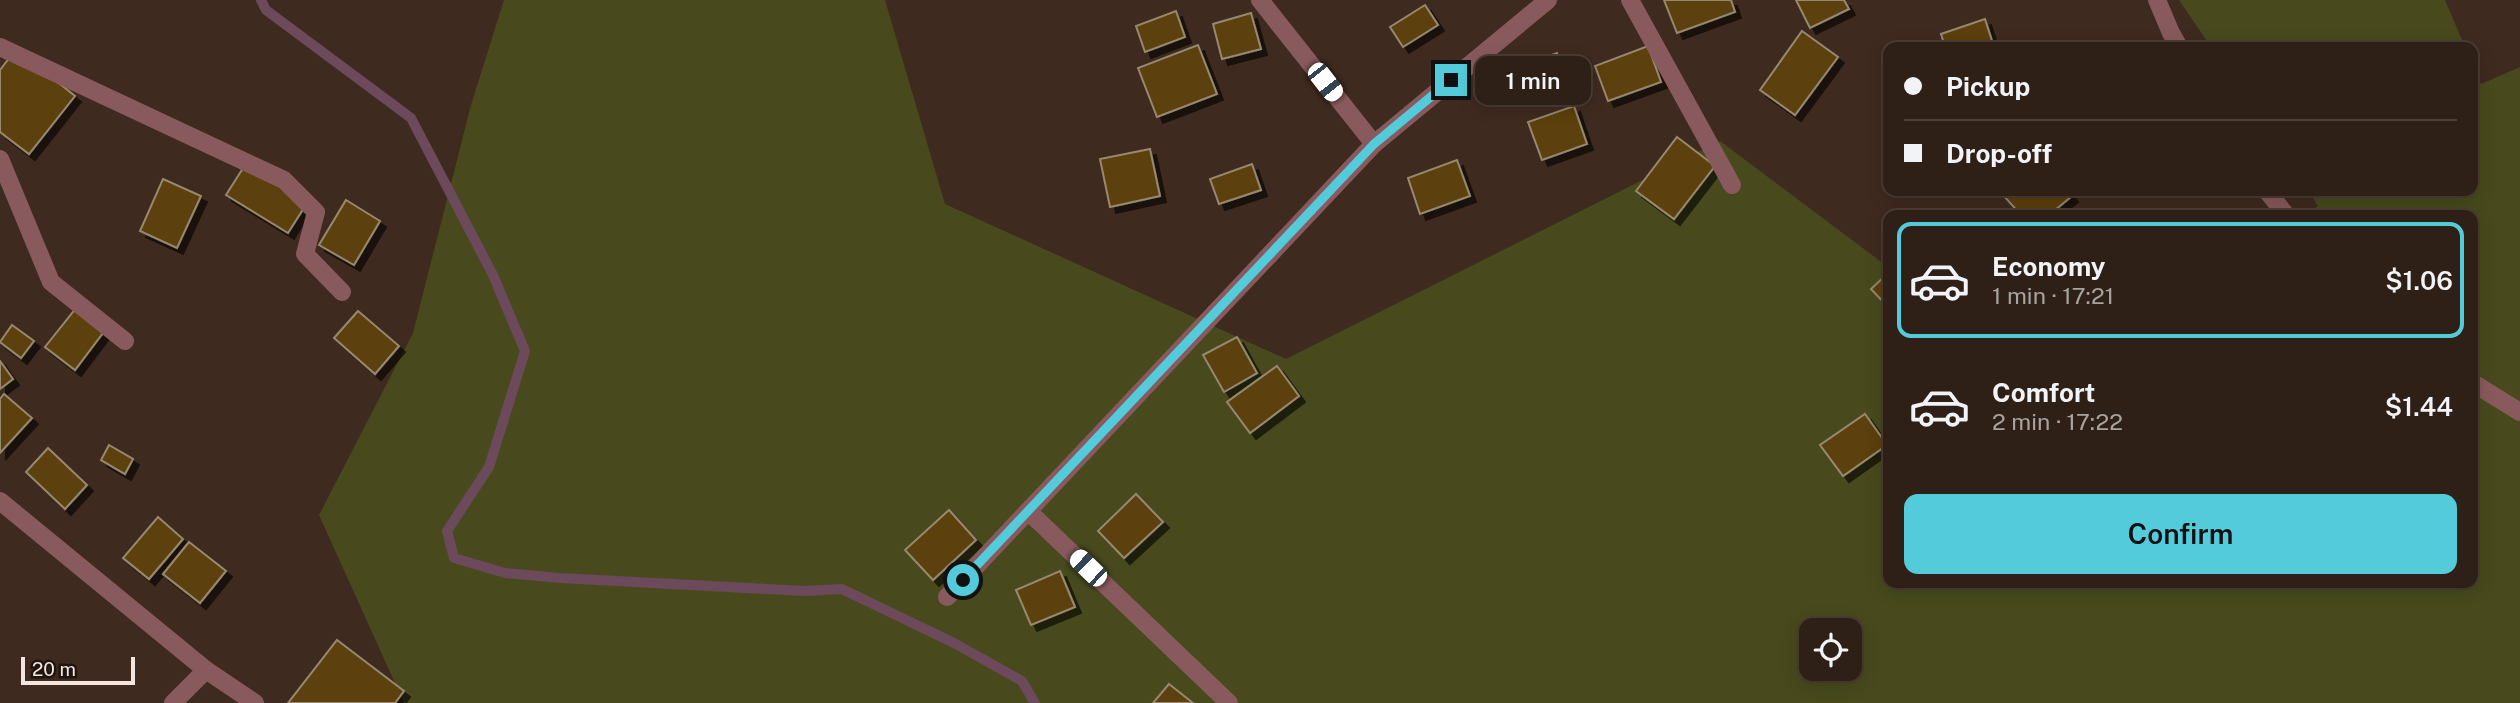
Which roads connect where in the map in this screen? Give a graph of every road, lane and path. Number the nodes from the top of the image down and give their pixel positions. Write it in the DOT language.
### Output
graph roads {
  1 [pos="1260,0"];
  2 [pos="1548,0"];
  3 [pos="1630,0"];
  4 [pos="2157,0"];
  5 [pos="2177,42"];
  6 [pos="0,47"];
  7 [pos="1374,144"];
  8 [pos="0,159"];
  9 [pos="1732,184"];
  10 [pos="2271,196"];
  11 [pos="2282,210"];
  12 [pos="342,292"];
  13 [pos="125,341"];
  14 [pos="2478,386"];
  15 [pos="2520,412"];
  16 [pos="0,500"];
  17 [pos="1028,511"];
  18 [pos="947,597"];
  19 [pos="206,670"];
  20 [pos="173,703"];
  21 [pos="255,703"];
  22 [pos="1228,703"];
  1 -- 7 [label="street"];
  2 -- 7 [label="street"];
  3 -- 9 [label="street"];
  4 -- 5 [label="street"];
  6 -- 12 [label="street"];
  7 -- 17 [label="street"];
  8 -- 13 [label="street"];
  10 -- 11 [label="street"];
  14 -- 15 [label="street"];
  16 -- 19 [label="street"];
  17 -- 18 [label="street"];
  17 -- 22 [label="street"];
  19 -- 20 [label="street"];
  19 -- 21 [label="street"];
}
